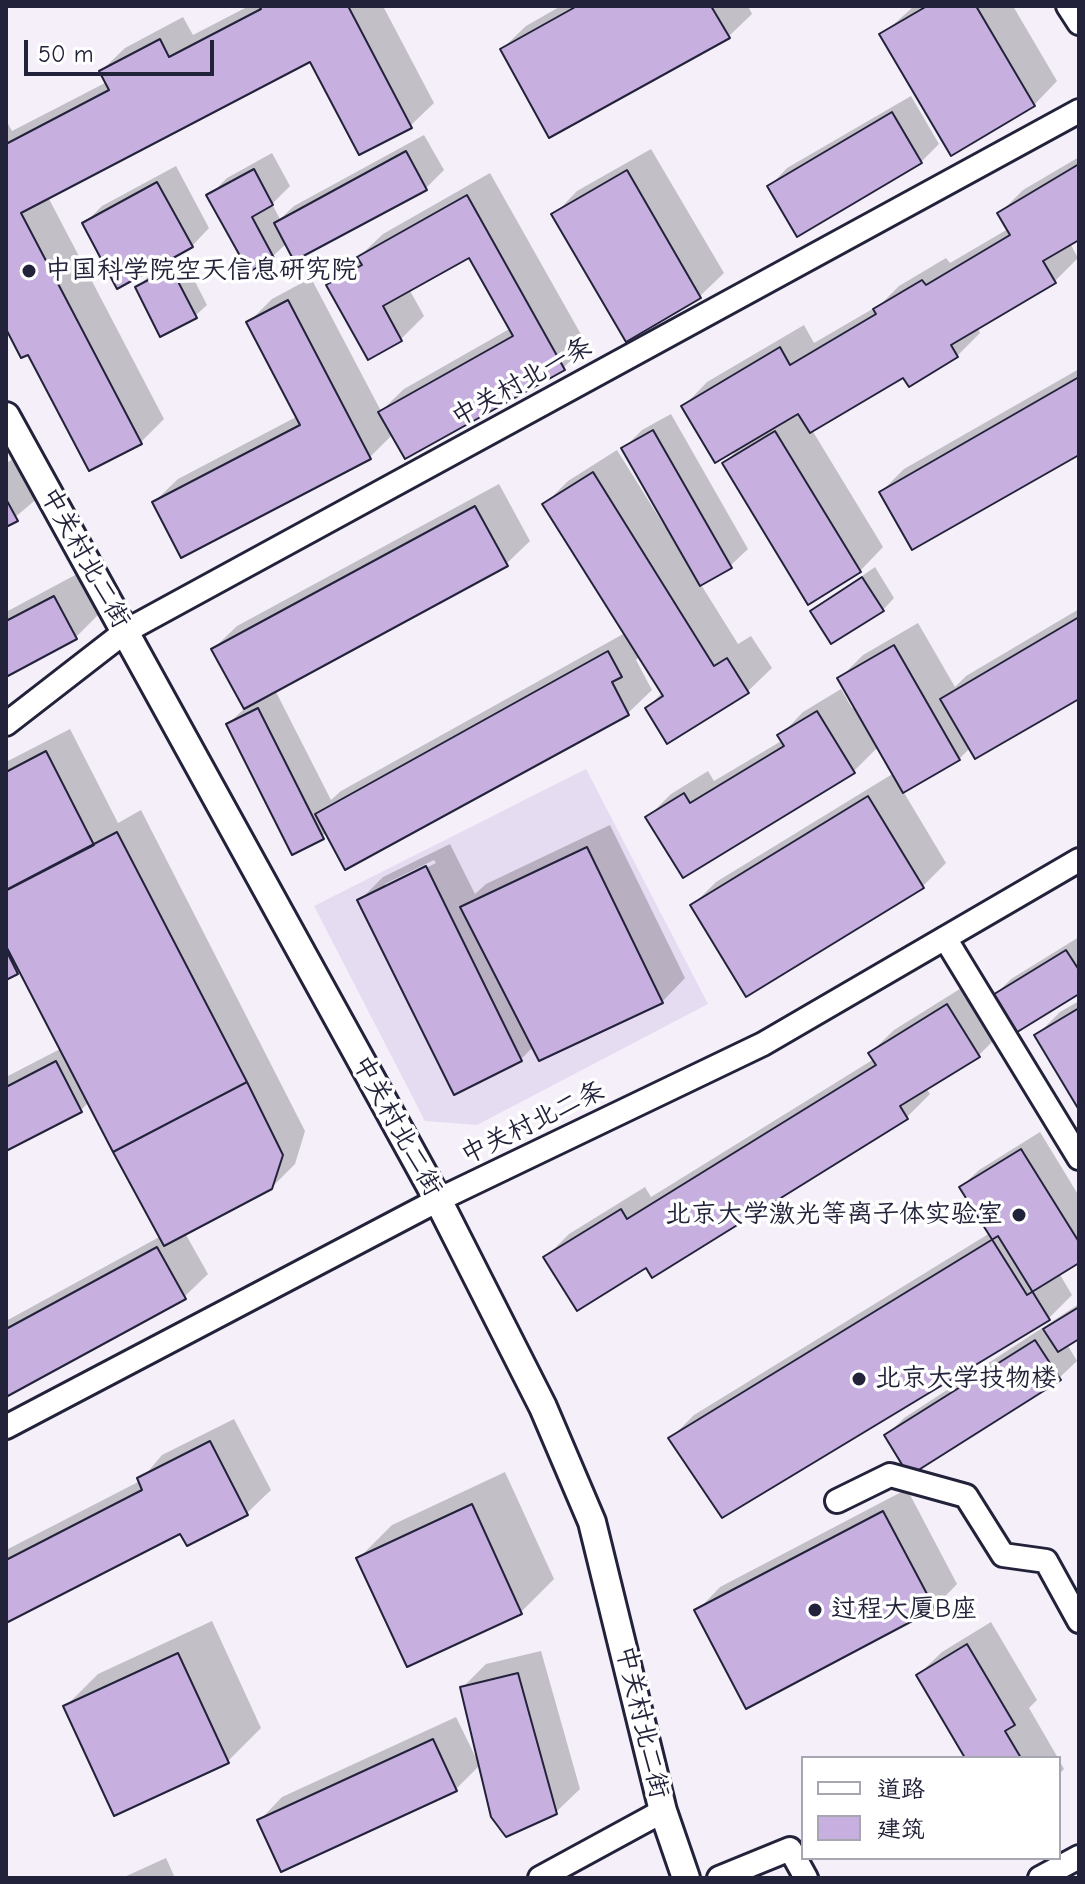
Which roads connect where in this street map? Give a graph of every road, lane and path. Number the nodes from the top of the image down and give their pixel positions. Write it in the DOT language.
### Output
graph roads {
  1 [pos="1068,6"];
  2 [pos="1079,23"];
  3 [pos="1079,111"];
  4 [pos="6,416"];
  5 [pos="126,631"];
  6 [pos="6,724"];
  7 [pos="1079,860"];
  8 [pos="945,938"];
  9 [pos="1079,1158"];
  10 [pos="438,1200"];
  11 [pos="6,1427"];
  12 [pos="837,1501"];
  13 [pos="1079,1621"];
  14 [pos="663,1811"];
  15 [pos="1079,1857"];
  16 [pos="540,1878"];
  17 [pos="686,1878"];
  18 [pos="719,1878"];
  19 [pos="806,1878"];
  20 [pos="1040,1878"];
  1 -- 2 [label="street"];
  3 -- 5 [label="street, 中关村北一条"];
  4 -- 5 [label="street, 中关村北二街"];
  5 -- 6 [label="street, 中关村北一条"];
  5 -- 10 [label="street, 中关村北二街"];
  7 -- 8 [label="street, 中关村北二条"];
  8 -- 9 [label="street"];
  8 -- 10 [label="street, 中关村北二条"];
  10 -- 11 [label="street, 中关村北二条"];
  10 -- 14 [label="street, 中关村北二街"];
  12 -- 13 [label="street"];
  14 -- 16 [label="street"];
  14 -- 17 [label="street, 中关村北二街"];
  15 -- 20 [label="street"];
  18 -- 19 [label="street"];
}
